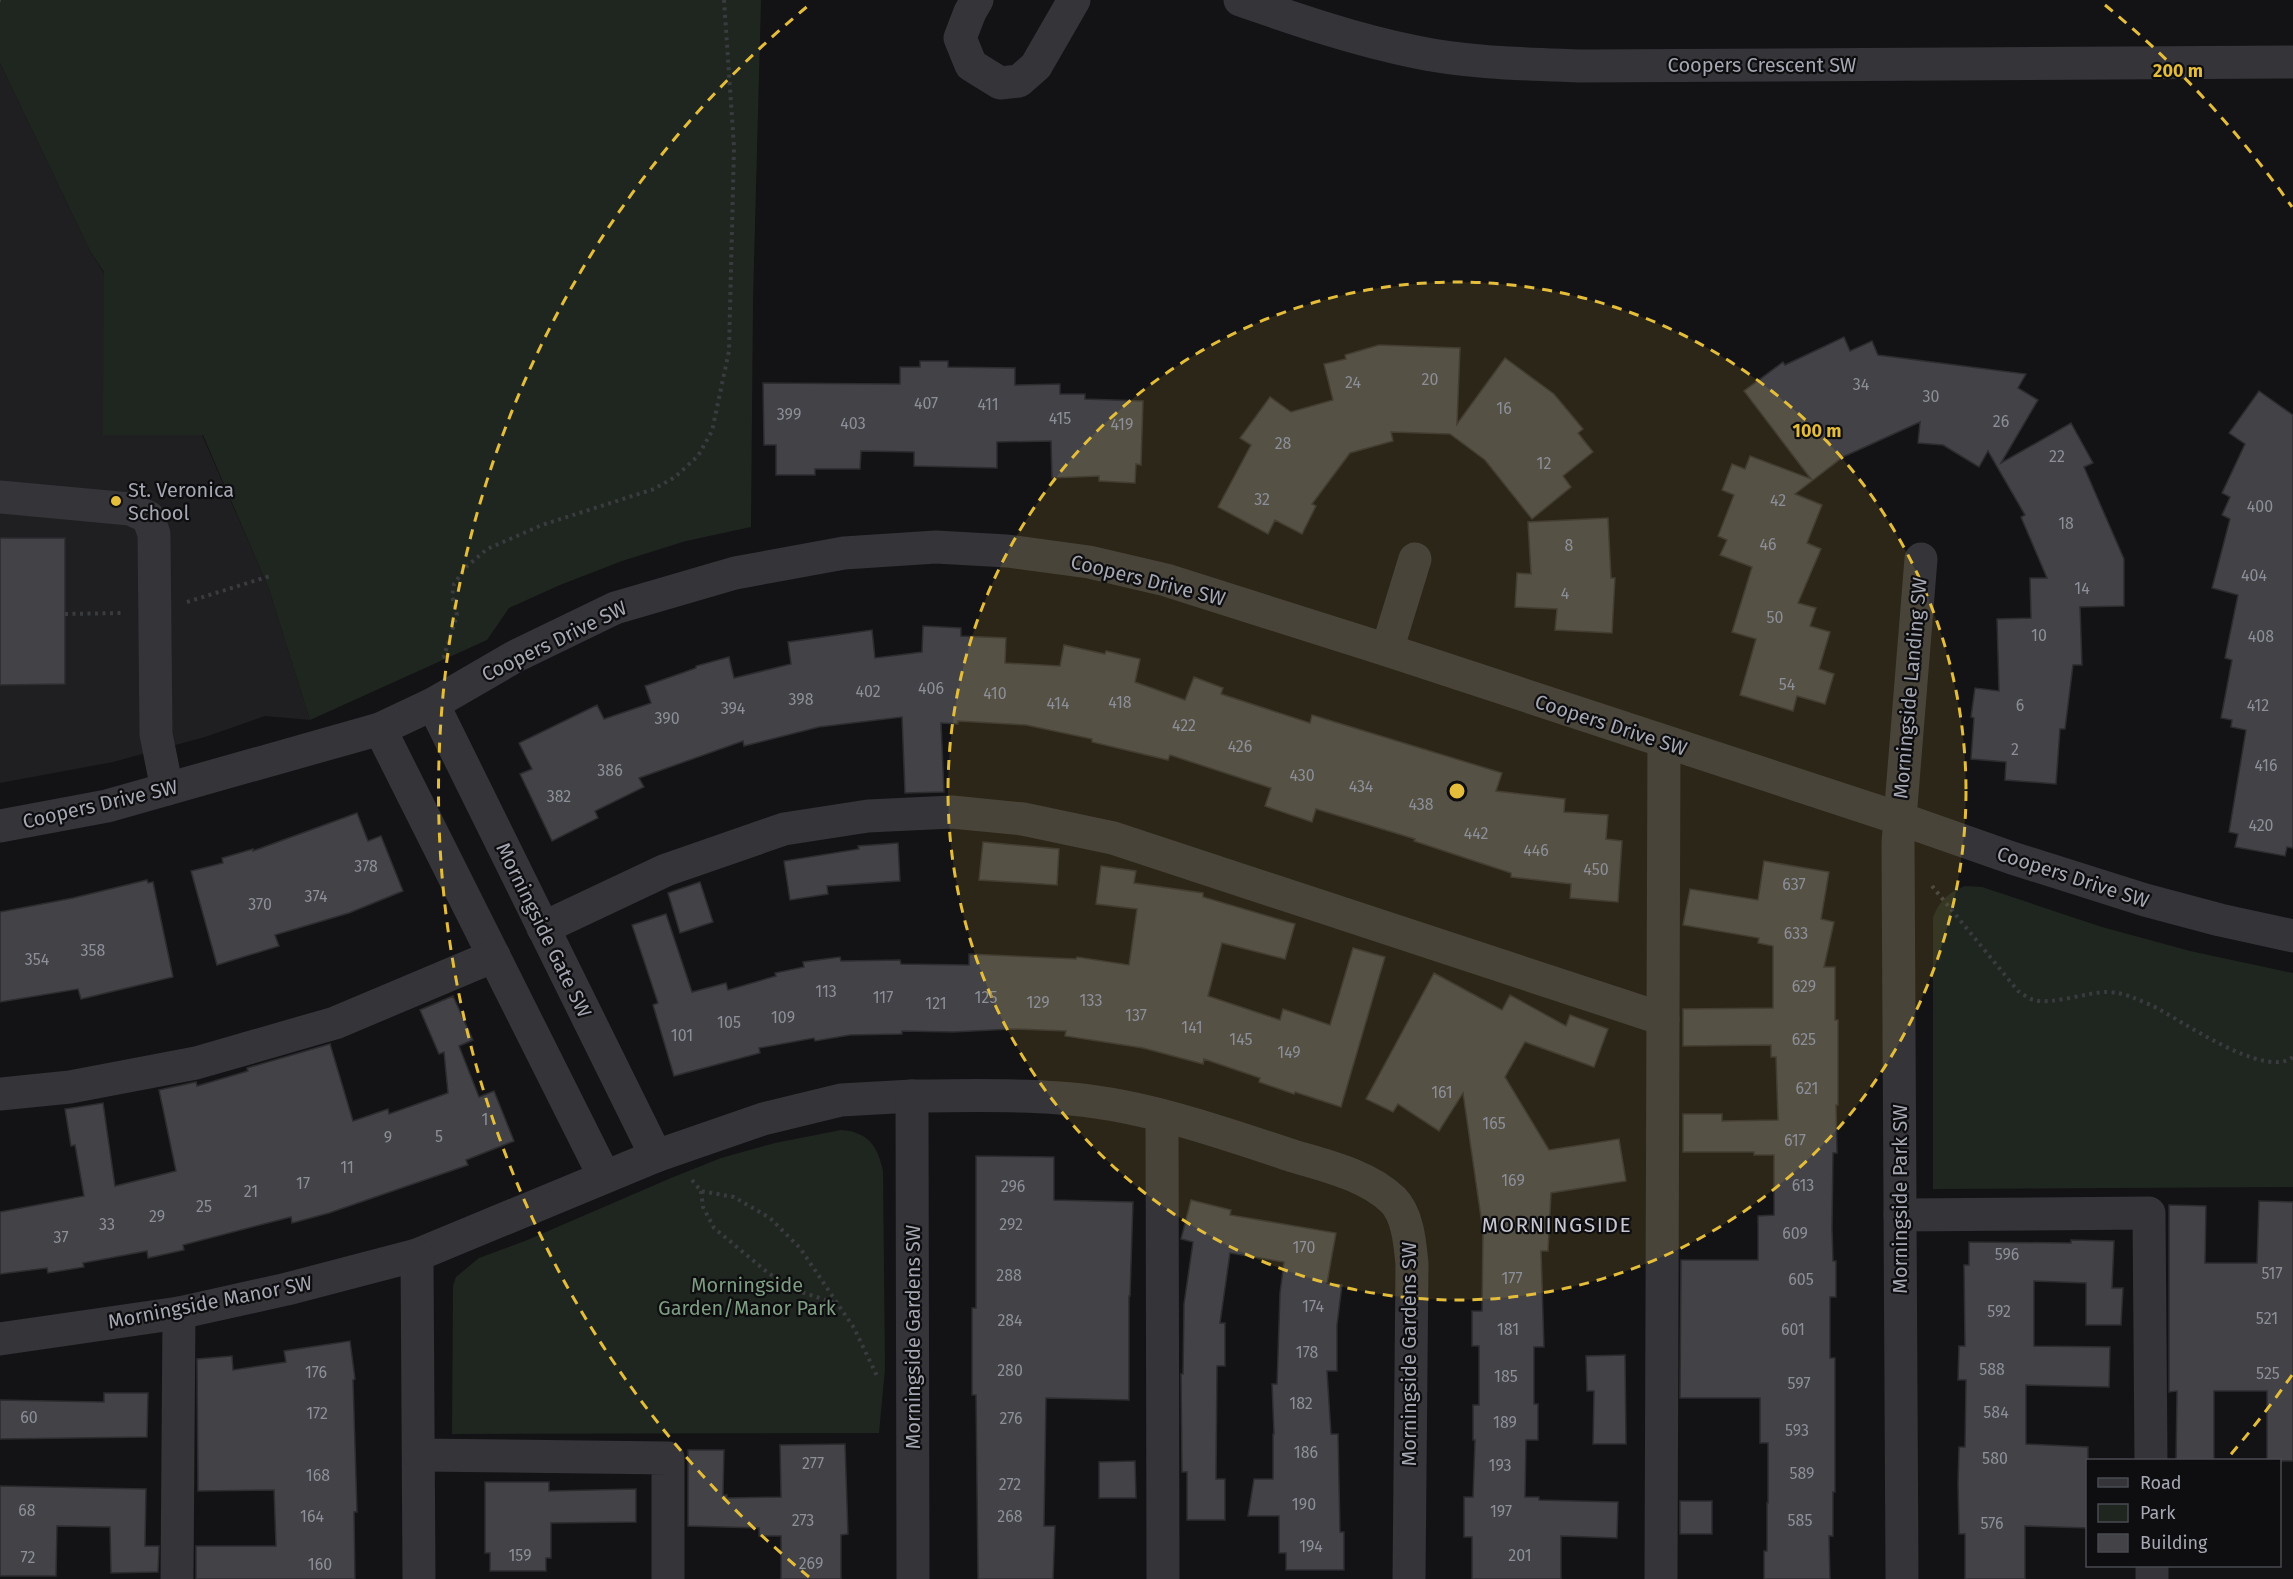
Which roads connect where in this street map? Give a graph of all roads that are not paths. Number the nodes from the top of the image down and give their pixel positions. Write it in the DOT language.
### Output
graph roads {
  1 [pos="977,0"];
  2 [pos="1074,0"];
  3 [pos="1240,0"];
  4 [pos="2293,62"];
  5 [pos="0,497"];
  6 [pos="1415,559"];
  7 [pos="1921,559"];
  8 [pos="1387,650"];
  9 [pos="433,704"];
  10 [pos="380,729"];
  11 [pos="1664,742"];
  12 [pos="167,789"];
  13 [pos="0,826"];
  14 [pos="1898,831"];
  15 [pos="543,928"];
  16 [pos="2293,936"];
  17 [pos="494,956"];
  18 [pos="1663,1019"];
  19 [pos="0,1094"];
  20 [pos="912,1096"];
  21 [pos="1162,1116"];
  22 [pos="662,1154"];
  23 [pos="604,1176"];
  24 [pos="1900,1215"];
  25 [pos="417,1255"];
  26 [pos="178,1313"];
  27 [pos="0,1340"];
  28 [pos="419,1455"];
  29 [pos="2151,1459"];
  30 [pos="177,1579"];
  31 [pos="419,1579"];
  32 [pos="668,1579"];
  33 [pos="913,1579"];
  34 [pos="1164,1579"];
  35 [pos="1409,1579"];
  36 [pos="1661,1579"];
  37 [pos="1902,1579"];
  1 -- 2 [label="street"];
  3 -- 4 [label="street, Coopers Crescent SW"];
  5 -- 12 [label="street"];
  6 -- 8 [label="street"];
  7 -- 14 [label="street, Morningside Landing SW"];
  8 -- 9 [label="street, Coopers Drive SW"];
  8 -- 11 [label="street, Coopers Drive SW"];
  9 -- 10 [label="street, Coopers Drive SW"];
  9 -- 15 [label="street, Morningside Gate SW"];
  10 -- 12 [label="street, Coopers Drive SW"];
  10 -- 17 [label="street"];
  11 -- 14 [label="street, Coopers Drive SW"];
  11 -- 18 [label="street"];
  12 -- 13 [label="street, Coopers Drive SW"];
  14 -- 16 [label="street, Coopers Drive SW"];
  14 -- 24 [label="street, Morningside Park SW"];
  15 -- 18 [label="street"];
  15 -- 22 [label="street, Morningside Gate SW"];
  17 -- 19 [label="street"];
  17 -- 23 [label="street"];
  18 -- 36 [label="street"];
  20 -- 21 [label="street, Morningside Gardens SW"];
  20 -- 22 [label="street, Morningside Gardens SW"];
  20 -- 33 [label="street, Morningside Gardens SW"];
  21 -- 34 [label="street"];
  21 -- 35 [label="street, Morningside Gardens SW"];
  22 -- 23 [label="street, Morningside Manor SW"];
  23 -- 25 [label="street, Morningside Manor SW"];
  24 -- 29 [label="street"];
  24 -- 37 [label="street, Morningside Park SW"];
  25 -- 26 [label="street, Morningside Manor SW"];
  25 -- 28 [label="street"];
  26 -- 27 [label="street, Morningside Manor SW"];
  26 -- 30 [label="street"];
  28 -- 31 [label="street"];
  28 -- 32 [label="street"];
}
